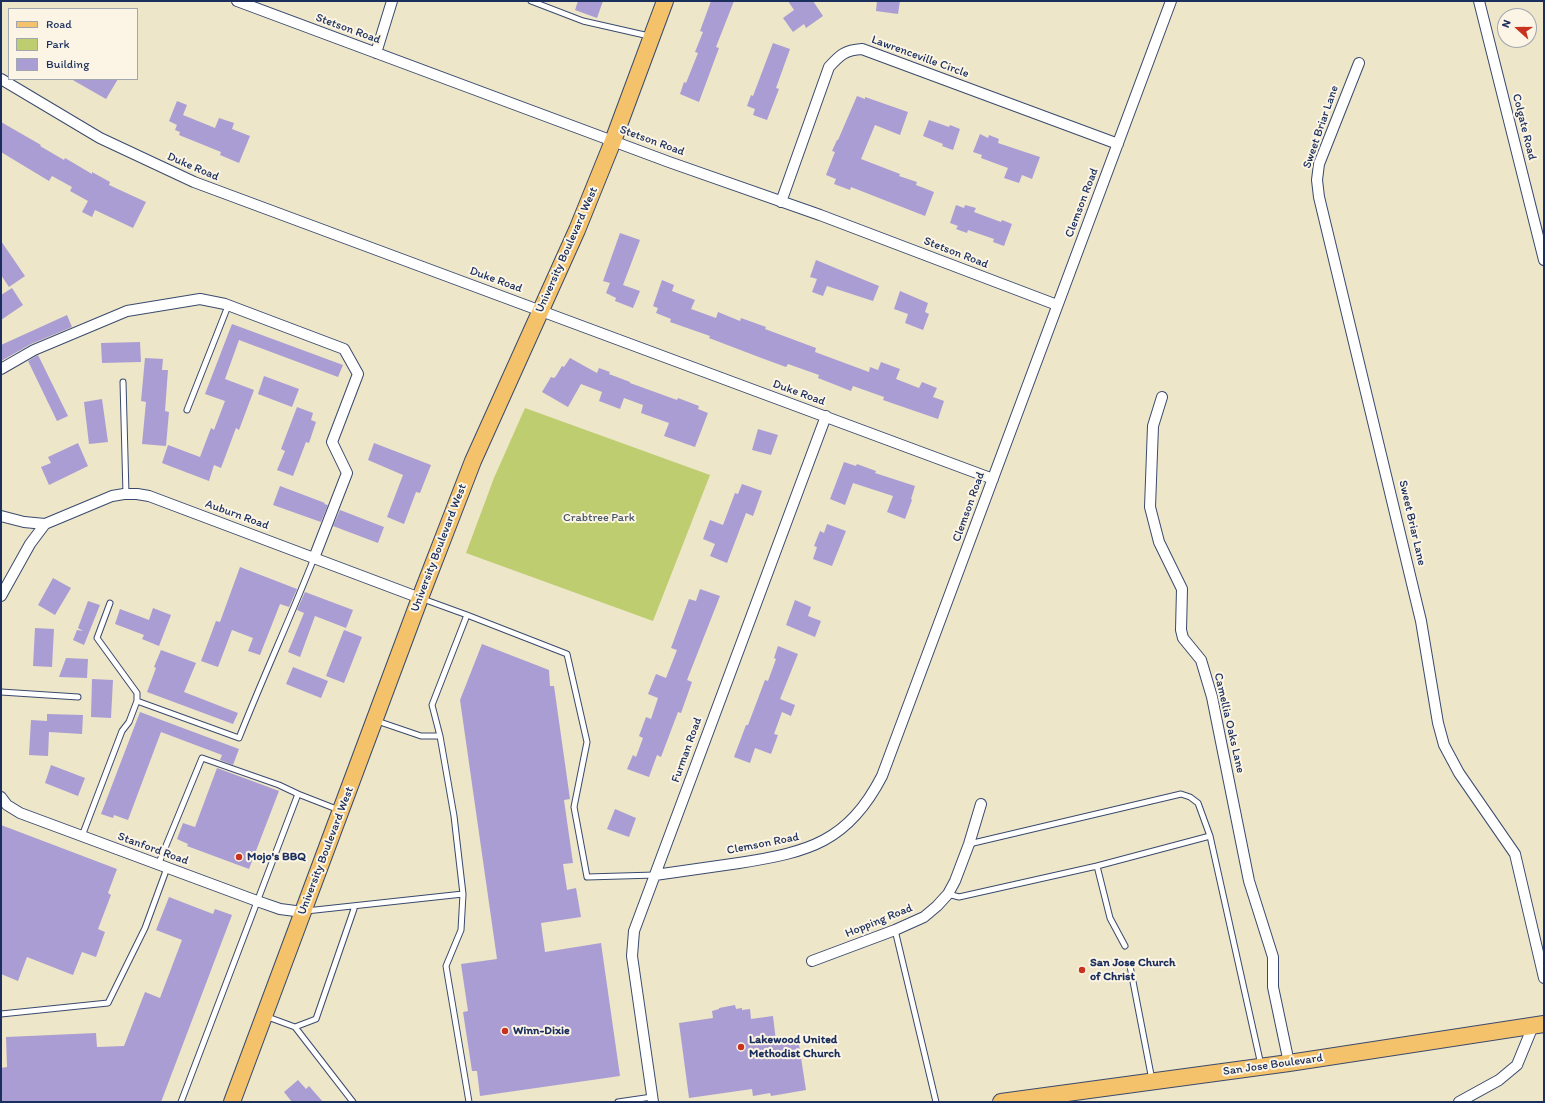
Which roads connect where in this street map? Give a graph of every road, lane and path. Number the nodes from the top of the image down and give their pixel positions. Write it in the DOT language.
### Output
graph roads {
  1 [pos="237,1"];
  2 [pos="392,1"];
  3 [pos="531,1"];
  4 [pos="1171,1"];
  5 [pos="1479,1"];
  6 [pos="662,2"];
  7 [pos="652,36"];
  8 [pos="376,53"];
  9 [pos="1359,63"];
  10 [pos="1,79"];
  11 [pos="614,141"];
  12 [pos="1118,144"];
  13 [pos="781,202"];
  14 [pos="1544,260"];
  15 [pos="1057,305"];
  16 [pos="228,306"];
  17 [pos="540,310"];
  18 [pos="1,369"];
  19 [pos="123,382"];
  20 [pos="1162,397"];
  21 [pos="188,410"];
  22 [pos="826,416"];
  23 [pos="994,479"];
  24 [pos="126,494"];
  25 [pos="1,516"];
  26 [pos="45,524"];
  27 [pos="314,558"];
  28 [pos="1,596"];
  29 [pos="420,598"];
  30 [pos="110,603"];
  31 [pos="467,615"];
  32 [pos="1,692"];
  33 [pos="78,697"];
  34 [pos="137,701"];
  35 [pos="375,720"];
  36 [pos="440,736"];
  37 [pos="298,794"];
  38 [pos="1,797"];
  39 [pos="981,804"];
  40 [pos="341,811"];
  41 [pos="82,836"];
  42 [pos="1210,836"];
  43 [pos="969,844"];
  44 [pos="1097,866"];
  45 [pos="162,867"];
  46 [pos="654,875"];
  47 [pos="463,894"];
  48 [pos="948,894"];
  49 [pos="257,900"];
  50 [pos="355,906"];
  51 [pos="303,912"];
  52 [pos="895,930"];
  53 [pos="1125,946"];
  54 [pos="812,961"];
  55 [pos="1130,966"];
  56 [pos="1544,978"];
  57 [pos="1,1014"];
  58 [pos="264,1016"];
  59 [pos="1538,1025"];
  60 [pos="295,1027"];
  61 [pos="1289,1063"];
  62 [pos="1262,1066"];
  63 [pos="1153,1081"];
  64 [pos="235,1098"];
  65 [pos="653,1099"];
  66 [pos="182,1102"];
  67 [pos="354,1102"];
  68 [pos="469,1102"];
  69 [pos="618,1102"];
  70 [pos="936,1102"];
  71 [pos="1001,1102"];
  72 [pos="1459,1102"];
  1 -- 8 [label="street, Stetson Road"];
  2 -- 8 [label="street"];
  3 -- 7 [label="lane"];
  4 -- 12 [label="street, Clemson Road"];
  5 -- 14 [label="street, Colgate Road"];
  6 -- 7 [label="main road, University Boulevard West"];
  7 -- 11 [label="main road, University Boulevard West"];
  8 -- 11 [label="street, Stetson Road"];
  9 -- 56 [label="street, Sweet Briar Lane"];
  10 -- 17 [label="street, Duke Road"];
  11 -- 13 [label="street, Stetson Road"];
  11 -- 17 [label="main road, University Boulevard West"];
  12 -- 13 [label="street, Lawrenceville Circle"];
  12 -- 15 [label="street, Clemson Road"];
  13 -- 15 [label="street, Stetson Road"];
  15 -- 23 [label="street, Clemson Road"];
  16 -- 18 [label="street"];
  16 -- 21 [label="lane"];
  16 -- 27 [label="street"];
  17 -- 22 [label="street, Duke Road"];
  17 -- 29 [label="main road, University Boulevard West"];
  19 -- 24 [label="lane"];
  20 -- 61 [label="street, Camellia Oaks Lane"];
  22 -- 23 [label="street, Duke Road"];
  22 -- 46 [label="street, Furman Road"];
  23 -- 46 [label="street, Clemson Road"];
  24 -- 26 [label="street, Auburn Road"];
  24 -- 27 [label="street, Auburn Road"];
  25 -- 26 [label="street, Auburn Road"];
  26 -- 28 [label="street"];
  27 -- 29 [label="street, Auburn Road"];
  27 -- 34 [label="lane"];
  29 -- 31 [label="lane"];
  29 -- 35 [label="main road, University Boulevard West"];
  30 -- 34 [label="lane"];
  31 -- 36 [label="lane"];
  31 -- 46 [label="lane"];
  32 -- 33 [label="lane"];
  34 -- 41 [label="lane"];
  35 -- 36 [label="lane"];
  35 -- 40 [label="main road, University Boulevard West"];
  36 -- 47 [label="lane"];
  37 -- 40 [label="lane"];
  37 -- 45 [label="lane"];
  37 -- 49 [label="lane"];
  38 -- 41 [label="street, Stanford Road"];
  39 -- 43 [label="street, Hopping Road"];
  40 -- 51 [label="main road, University Boulevard West"];
  41 -- 45 [label="street, Stanford Road"];
  42 -- 43 [label="lane"];
  42 -- 44 [label="lane"];
  42 -- 62 [label="lane"];
  43 -- 48 [label="street, Hopping Road"];
  44 -- 48 [label="lane"];
  44 -- 53 [label="lane"];
  45 -- 49 [label="street, Stanford Road"];
  45 -- 57 [label="lane"];
  46 -- 65 [label="street, Furman Road"];
  47 -- 50 [label="lane"];
  47 -- 68 [label="lane"];
  48 -- 52 [label="street, Hopping Road"];
  49 -- 51 [label="street, Stanford Road"];
  49 -- 66 [label="lane"];
  50 -- 51 [label="lane"];
  50 -- 60 [label="lane"];
  51 -- 58 [label="main road, University Boulevard West"];
  52 -- 54 [label="street, Hopping Road"];
  52 -- 70 [label="lane"];
  55 -- 63 [label="lane"];
  58 -- 60 [label="lane"];
  58 -- 64 [label="main road, University Boulevard West"];
  59 -- 61 [label="main road, San Jose Boulevard"];
  59 -- 72 [label="street"];
  60 -- 67 [label="lane"];
  61 -- 62 [label="main road, San Jose Boulevard"];
  62 -- 63 [label="main road, San Jose Boulevard"];
  63 -- 71 [label="main road, San Jose Boulevard"];
  65 -- 69 [label="lane"];
}
